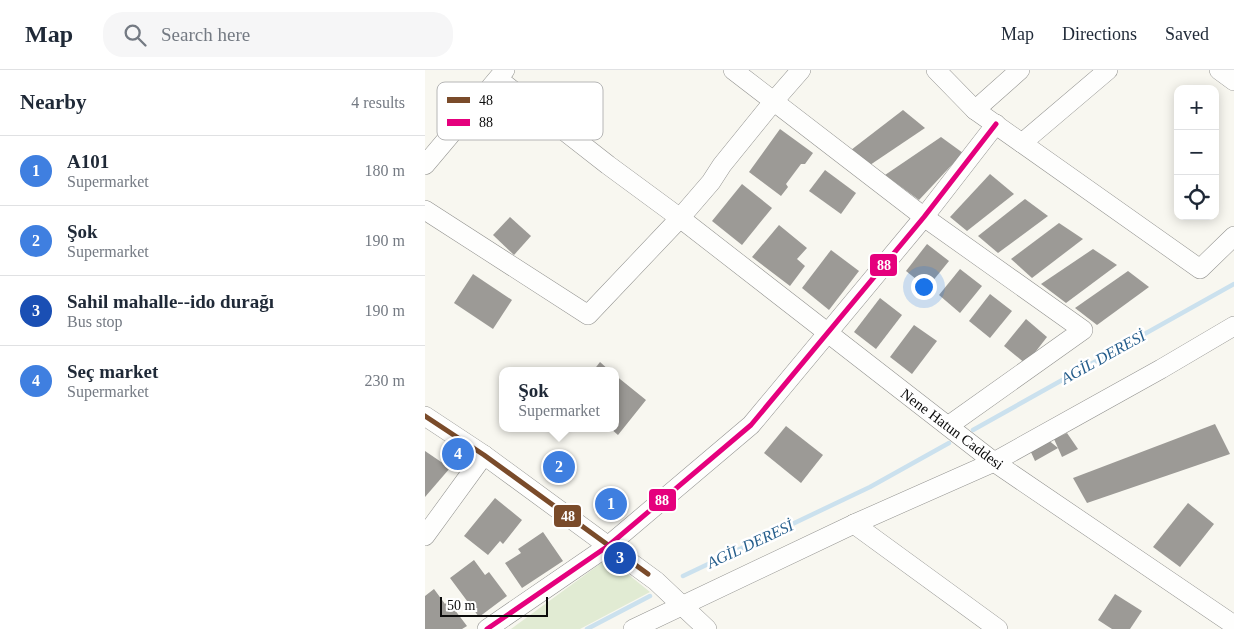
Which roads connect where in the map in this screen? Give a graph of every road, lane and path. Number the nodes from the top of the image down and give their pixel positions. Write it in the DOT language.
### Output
graph roads {
  1 [pos="733,70"];
  2 [pos="801,70"];
  3 [pos="936,70"];
  4 [pos="1020,70"];
  5 [pos="1108,70"];
  6 [pos="1219,70"];
  7 [pos="1234,81"];
  8 [pos="773,102"];
  9 [pos="975,110"];
  10 [pos="996,124"];
  11 [pos="446,140"];
  12 [pos="578,140"];
  13 [pos="1022,143"];
  14 [pos="425,165"];
  15 [pos="425,210"];
  16 [pos="924,217"];
  17 [pos="680,218"];
  18 [pos="1234,236"];
  19 [pos="1234,326"];
  20 [pos="828,333"];
  21 [pos="425,416"];
  22 [pos="948,426"];
  23 [pos="484,455"];
  24 [pos="994,462"];
  25 [pos="854,524"];
  26 [pos="425,536"];
  27 [pos="608,546"];
  28 [pos="680,606"];
  29 [pos="1234,626"];
  30 [pos="487,629"];
  31 [pos="633,629"];
  32 [pos="707,629"];
  33 [pos="998,629"];
  1 -- 8 [label="street"];
  2 -- 8 [label="street"];
  3 -- 9 [label="street"];
  4 -- 9 [label="street"];
  5 -- 13 [label="street"];
  6 -- 7 [label="street"];
  8 -- 16 [label="street"];
  8 -- 17 [label="street"];
  9 -- 10 [label="street"];
  10 -- 13 [label="street"];
  10 -- 16 [label="street"];
  11 -- 14 [label="street"];
  12 -- 17 [label="street, Nene Hatun Caddesi"];
  13 -- 18 [label="street"];
  15 -- 17 [label="street"];
  16 -- 20 [label="street"];
  16 -- 22 [label="street"];
  17 -- 20 [label="street, Nene Hatun Caddesi"];
  19 -- 24 [label="street"];
  20 -- 22 [label="street, Nene Hatun Caddesi"];
  20 -- 27 [label="street"];
  21 -- 23 [label="street"];
  22 -- 24 [label="street, Nene Hatun Caddesi"];
  23 -- 26 [label="street"];
  23 -- 27 [label="street"];
  24 -- 25 [label="street"];
  24 -- 29 [label="street, Nene Hatun Caddesi"];
  25 -- 28 [label="street"];
  25 -- 33 [label="street"];
  27 -- 28 [label="street"];
  27 -- 30 [label="street"];
  28 -- 31 [label="street"];
  28 -- 32 [label="street"];
}
